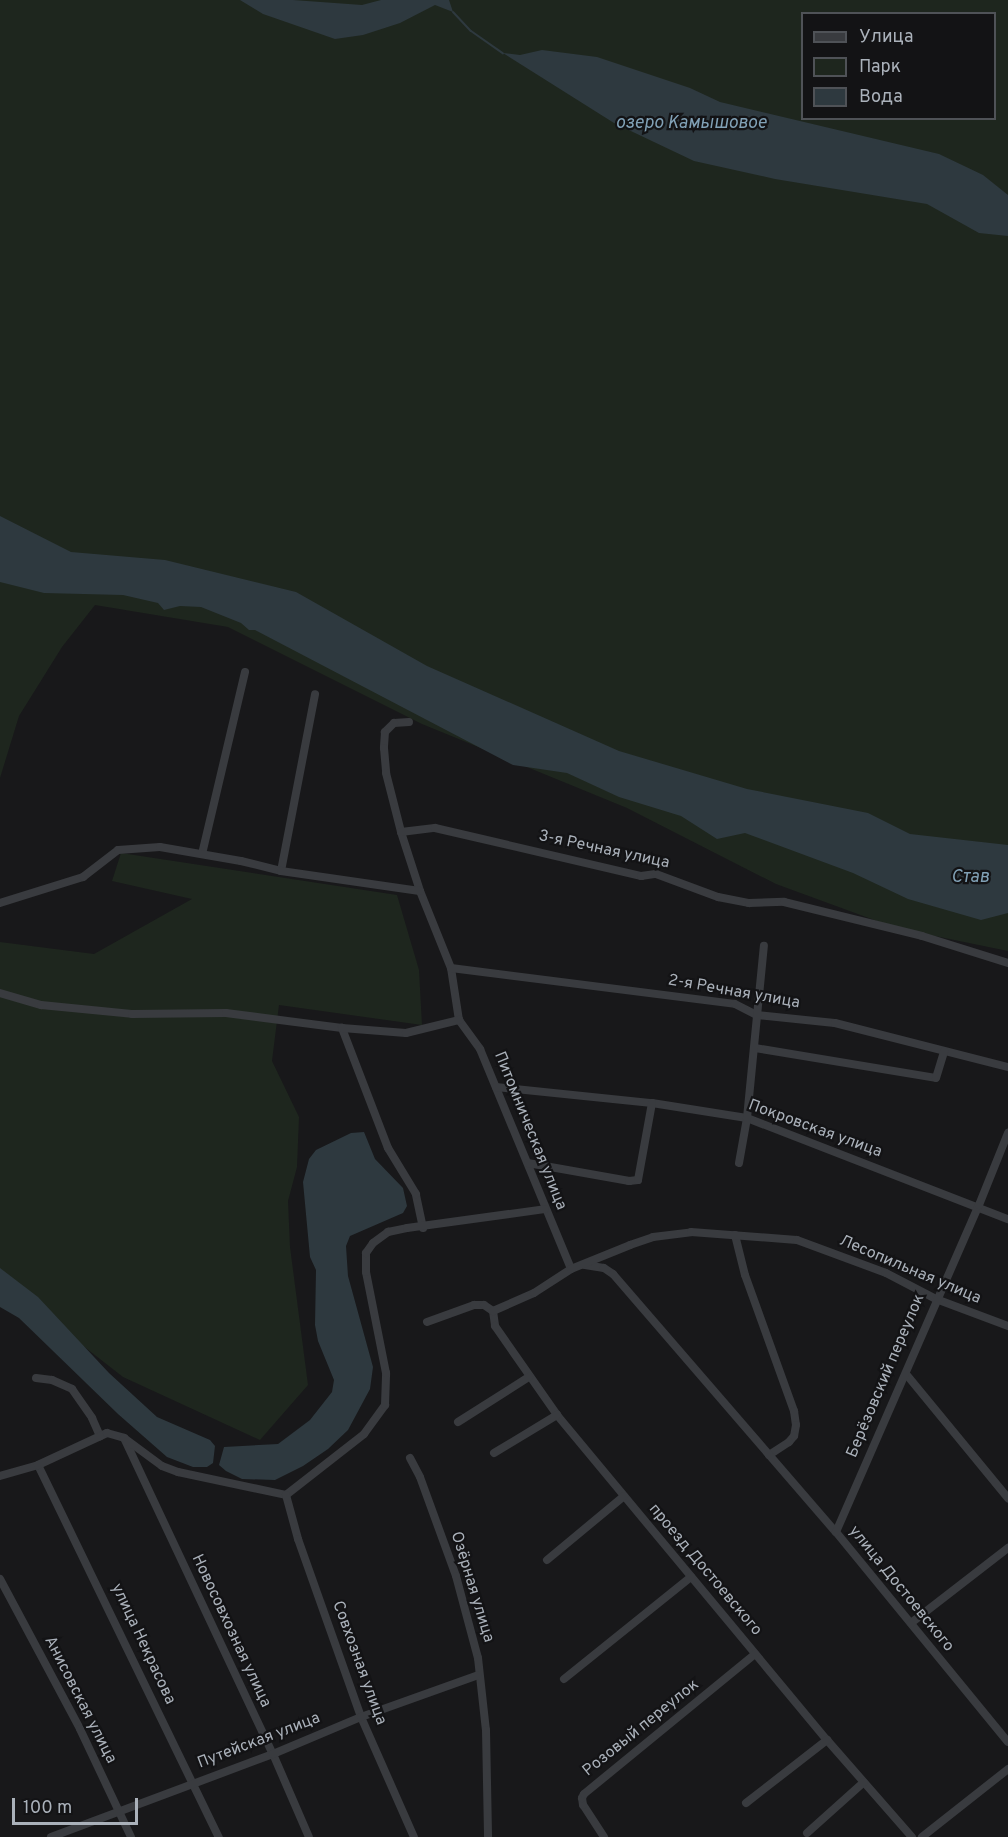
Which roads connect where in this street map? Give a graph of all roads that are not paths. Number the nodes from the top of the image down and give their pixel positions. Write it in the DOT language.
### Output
graph roads {
  1 [pos="245,672"];
  2 [pos="315,694"];
  3 [pos="409,722"];
  4 [pos="401,832"];
  5 [pos="202,854"];
  6 [pos="281,871"];
  7 [pos="420,891"];
  8 [pos="0,903"];
  9 [pos="764,946"];
  10 [pos="1008,963"];
  11 [pos="451,968"];
  12 [pos="0,993"];
  13 [pos="757,1015"];
  14 [pos="459,1020"];
  15 [pos="342,1028"];
  16 [pos="755,1048"];
  17 [pos="944,1051"];
  18 [pos="1008,1067"];
  19 [pos="496,1087"];
  20 [pos="652,1103"];
  21 [pos="747,1118"];
  22 [pos="1008,1133"];
  23 [pos="528,1163"];
  24 [pos="739,1163"];
  25 [pos="979,1205"];
  26 [pos="545,1209"];
  27 [pos="1008,1219"];
  28 [pos="423,1228"];
  29 [pos="735,1235"];
  30 [pos="585,1265"];
  31 [pos="571,1269"];
  32 [pos="936,1299"];
  33 [pos="493,1311"];
  34 [pos="427,1322"];
  35 [pos="1008,1326"];
  36 [pos="906,1374"];
  37 [pos="529,1377"];
  38 [pos="36,1378"];
  39 [pos="557,1415"];
  40 [pos="458,1422"];
  41 [pos="100,1436"];
  42 [pos="124,1438"];
  43 [pos="494,1453"];
  44 [pos="770,1455"];
  45 [pos="410,1458"];
  46 [pos="38,1465"];
  47 [pos="0,1476"];
  48 [pos="286,1495"];
  49 [pos="624,1496"];
  50 [pos="1008,1498"];
  51 [pos="836,1532"];
  52 [pos="1008,1548"];
  53 [pos="548,1560"];
  54 [pos="691,1577"];
  55 [pos="0,1579"];
  56 [pos="911,1623"];
  57 [pos="755,1654"];
  58 [pos="478,1675"];
  59 [pos="564,1679"];
  60 [pos="361,1717"];
  61 [pos="827,1740"];
  62 [pos="1008,1742"];
  63 [pos="273,1754"];
  64 [pos="1008,1769"];
  65 [pos="864,1782"];
  66 [pos="191,1783"];
  67 [pos="746,1803"];
  68 [pos="117,1811"];
  69 [pos="807,1833"];
  70 [pos="51,1837"];
  71 [pos="130,1837"];
  72 [pos="219,1837"];
  73 [pos="309,1837"];
  74 [pos="414,1837"];
  75 [pos="488,1837"];
  76 [pos="604,1837"];
  77 [pos="912,1837"];
  78 [pos="922,1837"];
  1 -- 5 [label="street"];
  2 -- 6 [label="street"];
  3 -- 4 [label="street, Питомническая улица"];
  4 -- 7 [label="street, Питомническая улица"];
  4 -- 10 [label="street, 3-я Речная улица"];
  5 -- 6 [label="street"];
  5 -- 8 [label="street"];
  6 -- 7 [label="street"];
  7 -- 11 [label="street, Питомническая улица"];
  9 -- 13 [label="street"];
  11 -- 13 [label="street, 2-я Речная улица"];
  11 -- 14 [label="street, Питомническая улица"];
  12 -- 15 [label="street"];
  13 -- 16 [label="street"];
  13 -- 17 [label="street, 2-я Речная улица"];
  14 -- 15 [label="street"];
  14 -- 19 [label="street, Питомническая улица"];
  15 -- 28 [label="street"];
  16 -- 17 [label="street"];
  16 -- 21 [label="street"];
  17 -- 18 [label="street, 2-я Речная улица"];
  19 -- 20 [label="street, Покровская улица"];
  19 -- 23 [label="street, Питомническая улица"];
  20 -- 21 [label="street, Покровская улица"];
  20 -- 23 [label="street"];
  21 -- 24 [label="street"];
  21 -- 25 [label="street, Покровская улица"];
  22 -- 25 [label="street, Берёзовский переулок"];
  23 -- 26 [label="street, Питомническая улица"];
  25 -- 27 [label="street, Покровская улица"];
  25 -- 32 [label="street, Берёзовский переулок"];
  26 -- 28 [label="street"];
  26 -- 31 [label="street, Питомническая улица"];
  28 -- 48 [label="street"];
  29 -- 30 [label="street, Лесопильная улица"];
  29 -- 32 [label="street, Лесопильная улица"];
  29 -- 44 [label="street"];
  30 -- 31 [label="street, Лесопильная улица"];
  30 -- 44 [label="street, улица Достоевского"];
  31 -- 33 [label="street, Лесопильная улица"];
  32 -- 35 [label="street, Лесопильная улица"];
  32 -- 36 [label="street, Берёзовский переулок"];
  33 -- 34 [label="street, Лесопильная улица"];
  33 -- 37 [label="street, проезд Достоевского"];
  36 -- 50 [label="street"];
  36 -- 51 [label="street, Берёзовский переулок"];
  37 -- 39 [label="street, проезд Достоевского"];
  37 -- 40 [label="street"];
  38 -- 41 [label="street"];
  39 -- 43 [label="street"];
  39 -- 49 [label="street, проезд Достоевского"];
  41 -- 42 [label="street"];
  41 -- 46 [label="street"];
  42 -- 48 [label="street"];
  42 -- 63 [label="street, Новосовхозная улица"];
  44 -- 51 [label="street, улица Достоевского"];
  45 -- 58 [label="street, Озёрная улица"];
  46 -- 47 [label="street"];
  46 -- 66 [label="street, улица Некрасова"];
  48 -- 60 [label="street, Совхозная улица"];
  49 -- 53 [label="street"];
  49 -- 54 [label="street, проезд Достоевского"];
  51 -- 56 [label="street, улица Достоевского"];
  52 -- 56 [label="street"];
  54 -- 57 [label="street, проезд Достоевского"];
  54 -- 59 [label="street"];
  55 -- 68 [label="street, Анисовская улица"];
  56 -- 62 [label="street, улица Достоевского"];
  57 -- 61 [label="street, проезд Достоевского"];
  57 -- 76 [label="street, Розовый переулок"];
  58 -- 60 [label="street, Путейская улица"];
  58 -- 75 [label="street, Озёрная улица"];
  60 -- 63 [label="street, Путейская улица"];
  60 -- 74 [label="street, Совхозная улица"];
  61 -- 65 [label="street, проезд Достоевского"];
  61 -- 67 [label="street"];
  63 -- 66 [label="street, Путейская улица"];
  63 -- 73 [label="street, Новосовхозная улица"];
  64 -- 78 [label="street"];
  65 -- 69 [label="street"];
  65 -- 77 [label="street, проезд Достоевского"];
  66 -- 68 [label="street, Путейская улица"];
  66 -- 72 [label="street, улица Некрасова"];
  68 -- 70 [label="street, Путейская улица"];
  68 -- 71 [label="street, Анисовская улица"];
}
